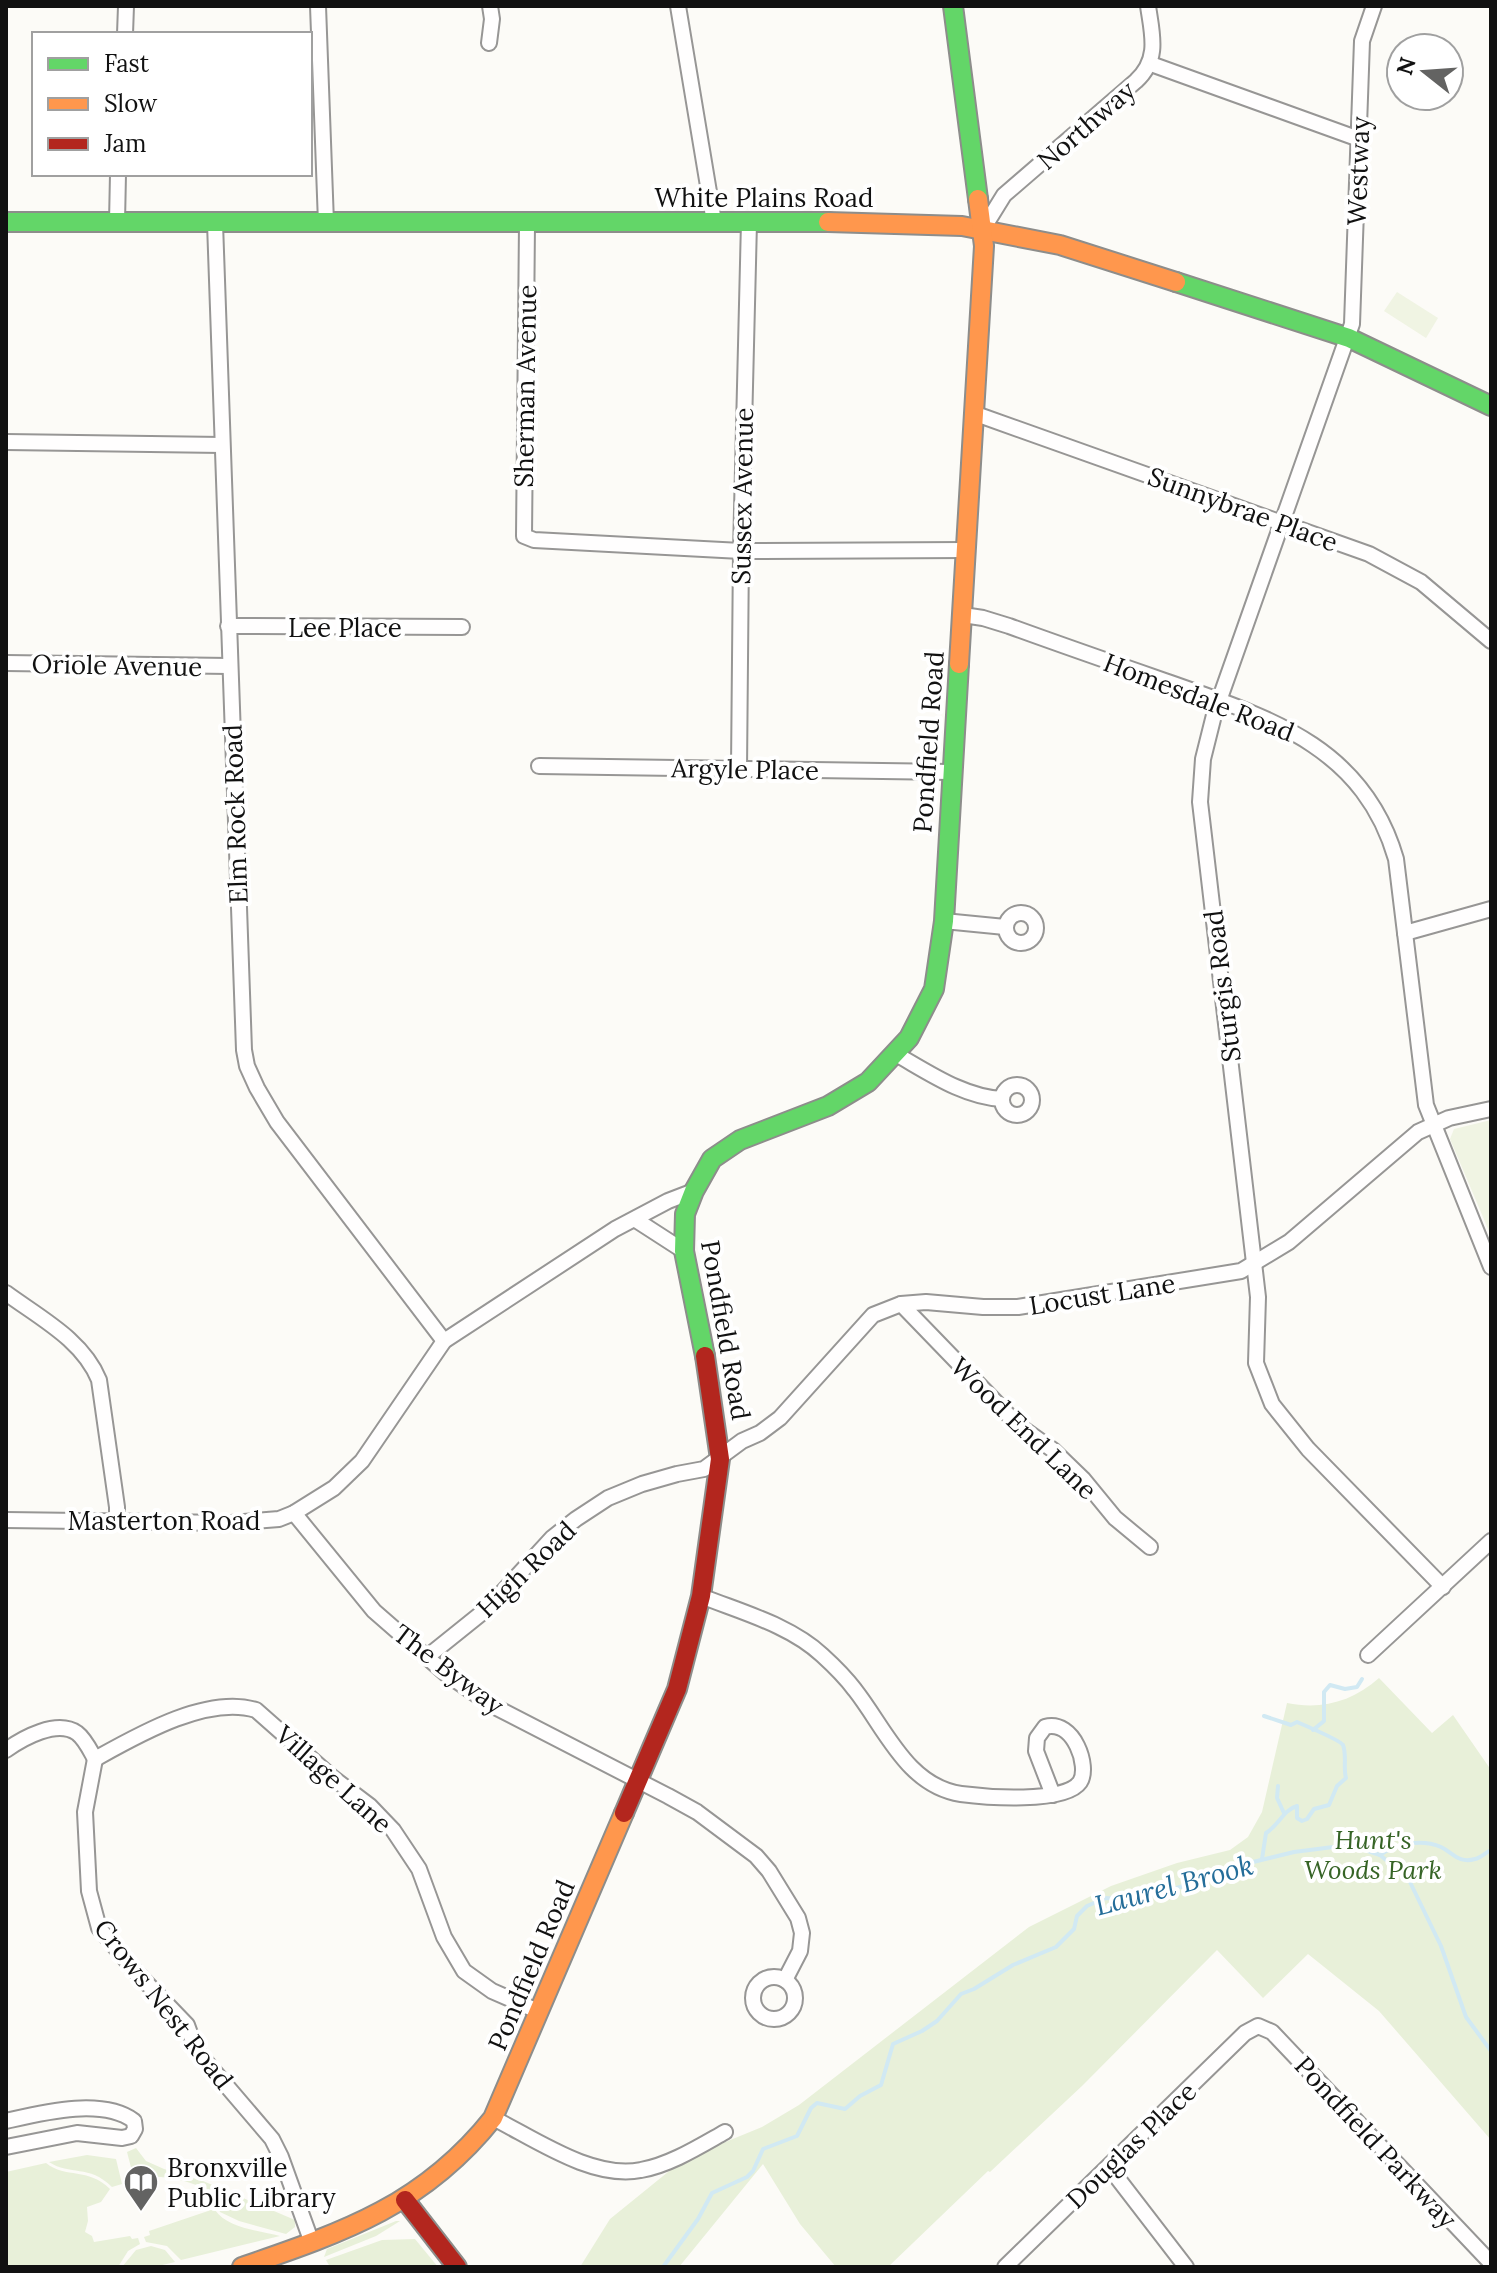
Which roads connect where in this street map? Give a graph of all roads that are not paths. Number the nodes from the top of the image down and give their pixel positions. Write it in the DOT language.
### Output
graph roads {
  1 [pos="126,6"];
  2 [pos="318,6"];
  3 [pos="490,6"];
  4 [pos="678,6"];
  5 [pos="953,6"];
  6 [pos="1148,6"];
  7 [pos="1374,6"];
  8 [pos="125,32"];
  9 [pos="489,43"];
  10 [pos="1151,64"];
  11 [pos="1359,139"];
  12 [pos="118,176"];
  13 [pos="6,222"];
  14 [pos="117,222"];
  15 [pos="714,222"];
  16 [pos="749,222"];
  17 [pos="215,223"];
  18 [pos="326,223"];
  19 [pos="527,224"];
  20 [pos="983,229"];
  21 [pos="1349,338"];
  22 [pos="1491,406"];
  23 [pos="976,414"];
  24 [pos="6,442"];
  25 [pos="222,445"];
  26 [pos="1283,523"];
  27 [pos="967,550"];
  28 [pos="741,551"];
  29 [pos="963,615"];
  30 [pos="228,626"];
  31 [pos="462,627"];
  32 [pos="1491,641"];
  33 [pos="6,663"];
  34 [pos="229,666"];
  35 [pos="1219,700"];
  36 [pos="539,766"];
  37 [pos="739,769"];
  38 [pos="951,772"];
  39 [pos="1491,909"];
  40 [pos="944,921"];
  41 [pos="1005,927"];
  42 [pos="1405,933"];
  43 [pos="894,1053"];
  44 [pos="1002,1099"];
  45 [pos="1491,1109"];
  46 [pos="1432,1125"];
  47 [pos="694,1191"];
  48 [pos="636,1220"];
  49 [pos="684,1251"];
  50 [pos="1254,1265"];
  51 [pos="1491,1267"];
  52 [pos="6,1293"];
  53 [pos="901,1304"];
  54 [pos="444,1341"];
  55 [pos="720,1459"];
  56 [pos="294,1513"];
  57 [pos="6,1520"];
  58 [pos="117,1522"];
  59 [pos="1491,1541"];
  60 [pos="1150,1547"];
  61 [pos="1443,1587"];
  62 [pos="701,1596"];
  63 [pos="1368,1655"];
  64 [pos="427,1657"];
  65 [pos="6,1750"];
  66 [pos="95,1759"];
  67 [pos="639,1781"];
  68 [pos="1053,1795"];
  69 [pos="785,1980"];
  70 [pos="540,2012"];
  71 [pos="1258,2026"];
  72 [pos="83,2109"];
  73 [pos="493,2118"];
  74 [pos="6,2121"];
  75 [pos="725,2132"];
  76 [pos="82,2134"];
  77 [pos="6,2147"];
  78 [pos="1109,2167"];
  79 [pos="405,2200"];
  80 [pos="312,2243"];
  81 [pos="1491,2263"];
  82 [pos="242,2267"];
  83 [pos="457,2267"];
  84 [pos="1005,2267"];
  85 [pos="1186,2267"];
  1 -- 8 [label="street"];
  2 -- 18 [label="street"];
  3 -- 9 [label="street"];
  4 -- 15 [label="street"];
  5 -- 20 [label="street, Pondfield Road"];
  6 -- 10 [label="street, Northway"];
  7 -- 11 [label="street, Westway"];
  10 -- 11 [label="street"];
  10 -- 20 [label="street, Northway"];
  11 -- 21 [label="street, Westway"];
  12 -- 14 [label="street"];
  13 -- 14 [label="street, White Plains Road"];
  14 -- 17 [label="street, White Plains Road"];
  15 -- 16 [label="street, White Plains Road"];
  15 -- 19 [label="street, White Plains Road"];
  16 -- 20 [label="street, White Plains Road"];
  16 -- 28 [label="street, Sussex Avenue"];
  17 -- 18 [label="street, White Plains Road"];
  17 -- 25 [label="street, Elm Rock Road"];
  18 -- 19 [label="street, White Plains Road"];
  19 -- 28 [label="street, Sherman Avenue"];
  20 -- 21 [label="street, White Plains Road"];
  20 -- 23 [label="street, Pondfield Road"];
  21 -- 22 [label="street, White Plains Road"];
  21 -- 26 [label="street, Sturgis Road"];
  23 -- 26 [label="street, Sunnybrae Place"];
  23 -- 27 [label="street, Pondfield Road"];
  24 -- 25 [label="street"];
  25 -- 30 [label="street, Elm Rock Road"];
  26 -- 32 [label="street, Sunnybrae Place"];
  26 -- 35 [label="street, Sturgis Road"];
  27 -- 28 [label="street"];
  27 -- 29 [label="street, Pondfield Road"];
  28 -- 37 [label="street, Sussex Avenue"];
  29 -- 35 [label="street, Homesdale Road"];
  29 -- 38 [label="street, Pondfield Road"];
  30 -- 31 [label="street, Lee Place"];
  30 -- 34 [label="street, Elm Rock Road"];
  33 -- 34 [label="street, Oriole Avenue"];
  34 -- 54 [label="street, Elm Rock Road"];
  35 -- 42 [label="street, Homesdale Road"];
  35 -- 50 [label="street, Sturgis Road"];
  36 -- 37 [label="street, Argyle Place"];
  37 -- 38 [label="street, Argyle Place"];
  38 -- 40 [label="street, Pondfield Road"];
  39 -- 42 [label="street"];
  40 -- 41 [label="street"];
  40 -- 43 [label="street, Pondfield Road"];
  42 -- 46 [label="street, Homesdale Road"];
  43 -- 44 [label="street"];
  43 -- 47 [label="street, Pondfield Road"];
  45 -- 46 [label="street, Locust Lane"];
  46 -- 50 [label="street, Locust Lane"];
  46 -- 51 [label="street, Homesdale Road"];
  47 -- 48 [label="street, Masterton Road"];
  47 -- 49 [label="street, Pondfield Road"];
  48 -- 49 [label="street"];
  48 -- 54 [label="street, Masterton Road"];
  49 -- 55 [label="street, Pondfield Road"];
  50 -- 53 [label="street, Locust Lane"];
  50 -- 61 [label="street, Sturgis Road"];
  52 -- 58 [label="street"];
  53 -- 55 [label="street, Locust Lane"];
  53 -- 60 [label="street, Wood End Lane"];
  54 -- 56 [label="street, Masterton Road"];
  55 -- 62 [label="street, Pondfield Road"];
  55 -- 64 [label="street, High Road"];
  56 -- 58 [label="street, Masterton Road"];
  56 -- 64 [label="street, The Byway"];
  57 -- 58 [label="street, Masterton Road"];
  59 -- 61 [label="street"];
  61 -- 63 [label="street"];
  62 -- 67 [label="street, Pondfield Road"];
  62 -- 68 [label="street"];
  64 -- 67 [label="street, The Byway"];
  65 -- 66 [label="street"];
  66 -- 70 [label="street, Village Lane"];
  66 -- 80 [label="street, Crows Nest Road"];
  67 -- 69 [label="street, The Byway"];
  67 -- 70 [label="street, Pondfield Road"];
  68 -- 68 [label="street"];
  70 -- 73 [label="street, Pondfield Road"];
  71 -- 78 [label="street, Douglas Place"];
  71 -- 81 [label="street, Pondfield Parkway"];
  72 -- 74 [label="street"];
  72 -- 76 [label="street"];
  72 -- 76 [label="street"];
  73 -- 75 [label="street"];
  73 -- 79 [label="street, Pondfield Road"];
  76 -- 77 [label="street"];
  78 -- 84 [label="street, Douglas Place"];
  78 -- 85 [label="street"];
  79 -- 80 [label="street, Pondfield Road"];
  79 -- 83 [label="street"];
  80 -- 82 [label="street, Pondfield Road"];
}
